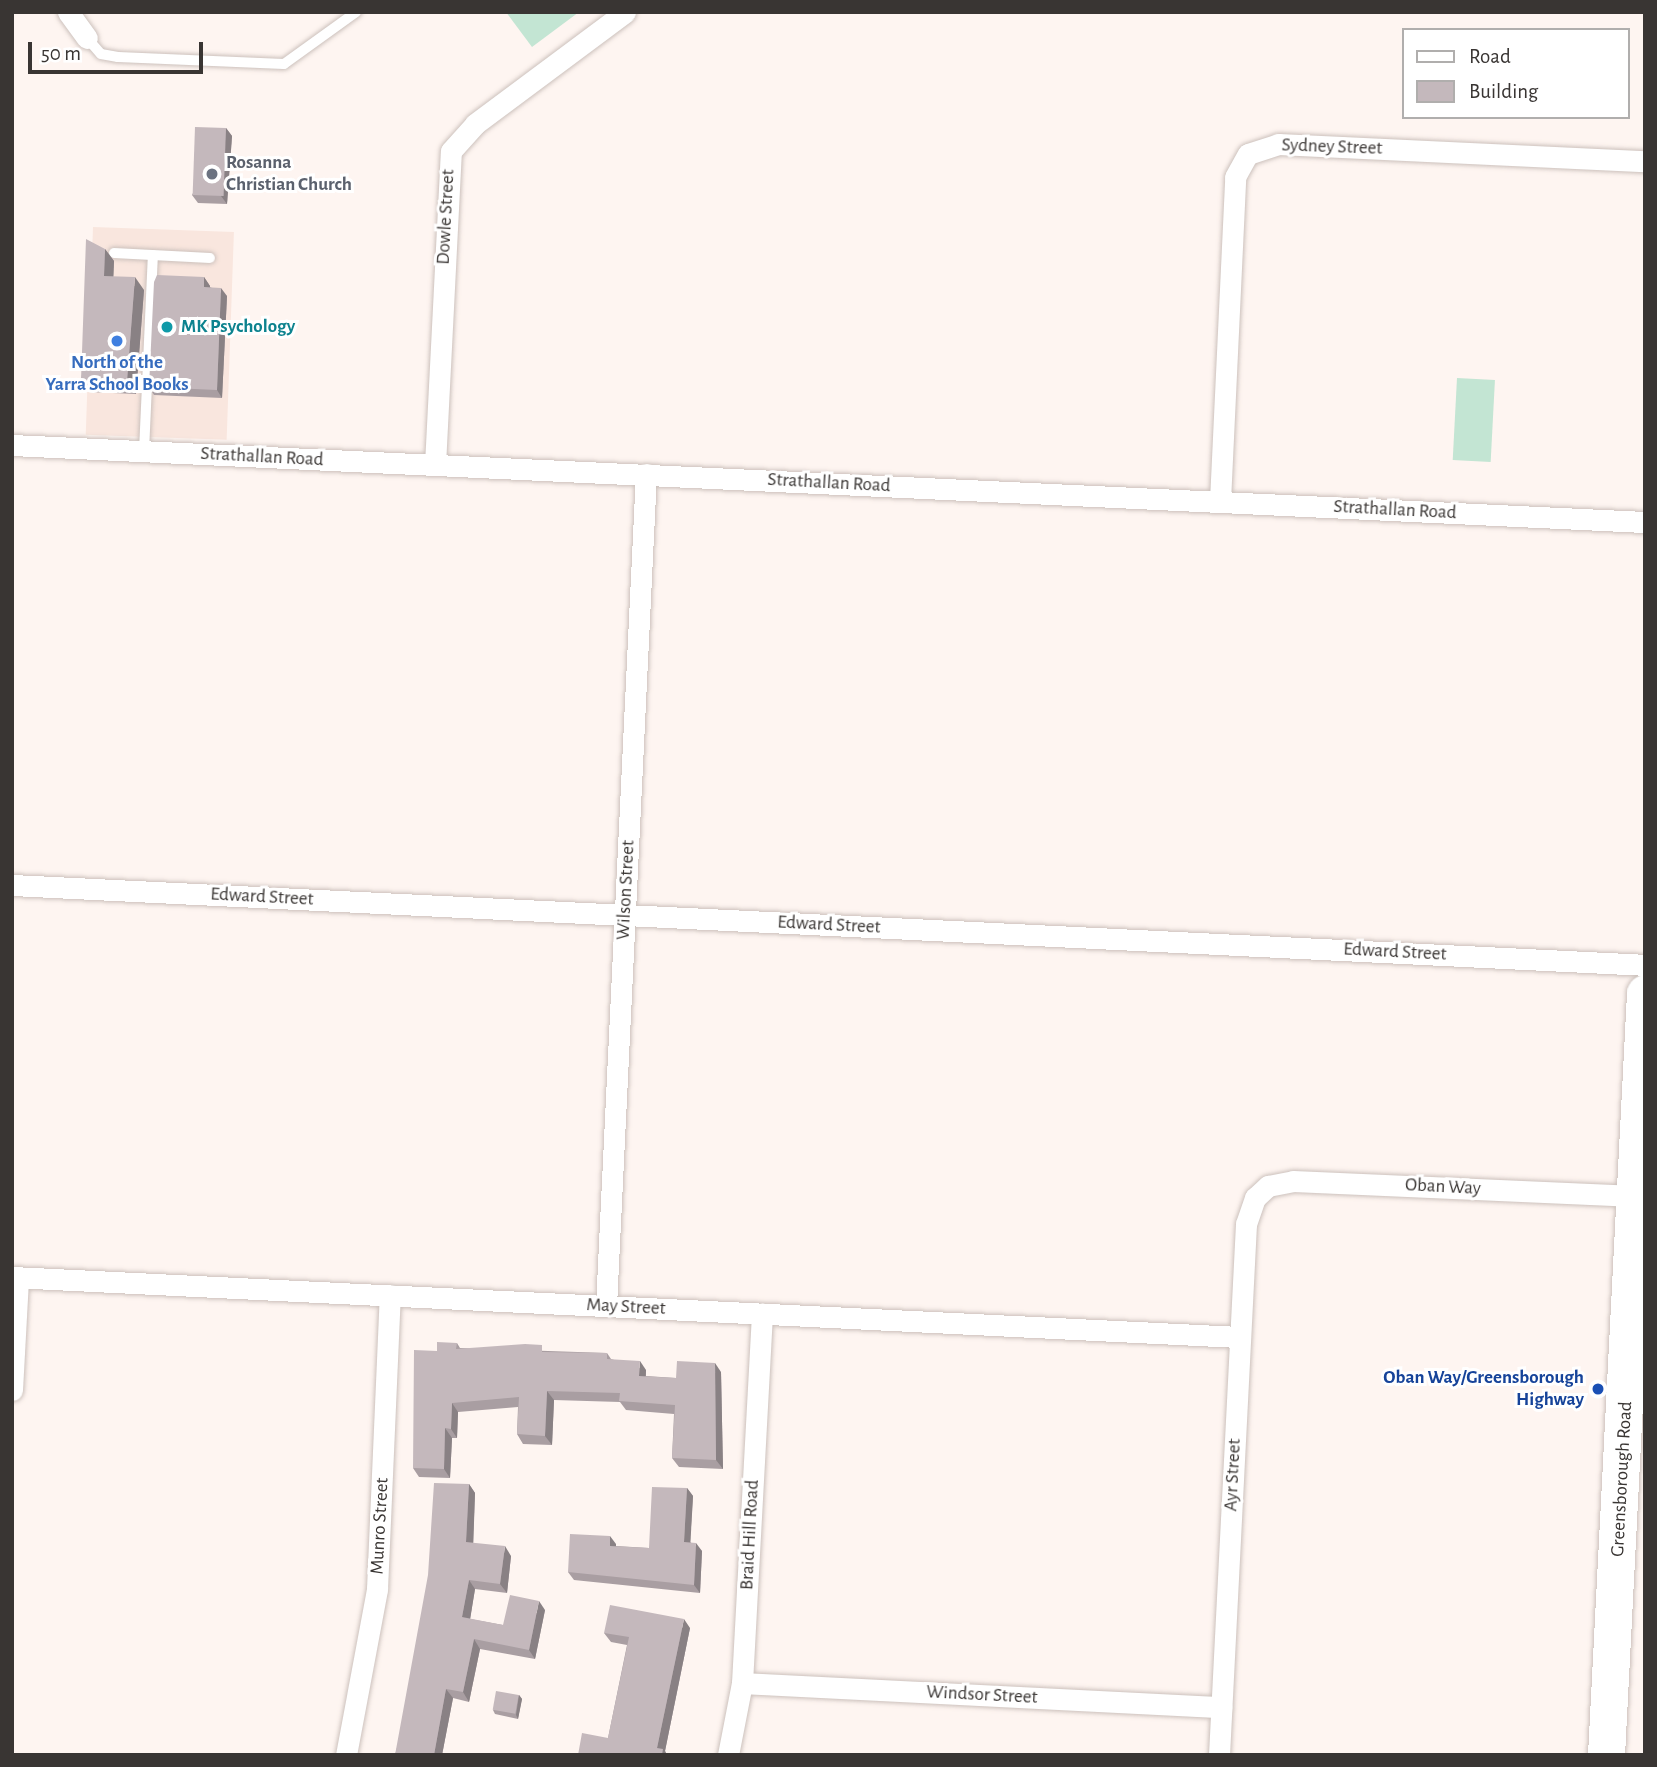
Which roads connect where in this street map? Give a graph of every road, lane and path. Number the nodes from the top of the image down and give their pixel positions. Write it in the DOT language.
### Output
graph roads {
  1 [pos="68,12"];
  2 [pos="356,12"];
  3 [pos="625,12"];
  4 [pos="87,38"];
  5 [pos="1645,161"];
  6 [pos="114,253"];
  7 [pos="153,255"];
  8 [pos="211,257"];
  9 [pos="12,445"];
  10 [pos="144,451"];
  11 [pos="435,465"];
  12 [pos="646,474"];
  13 [pos="1220,501"];
  14 [pos="1645,522"];
  15 [pos="12,885"];
  16 [pos="625,915"];
  17 [pos="1645,965"];
  18 [pos="1645,993"];
  19 [pos="1636,1196"];
  20 [pos="1255,1198"];
  21 [pos="15,1278"];
  22 [pos="390,1295"];
  23 [pos="606,1306"];
  24 [pos="762,1314"];
  25 [pos="1240,1337"];
  26 [pos="1637,1353"];
  27 [pos="12,1391"];
  28 [pos="742,1683"];
  29 [pos="1221,1707"];
  30 [pos="346,1755"];
  31 [pos="727,1755"];
  32 [pos="1219,1755"];
  33 [pos="1606,1755"];
  1 -- 4 [label="street"];
  2 -- 4 [label="lane"];
  3 -- 11 [label="street, Dowle Street"];
  5 -- 13 [label="street, Sydney Street"];
  6 -- 7 [label="lane"];
  7 -- 8 [label="lane"];
  7 -- 10 [label="lane"];
  9 -- 10 [label="street, Strathallan Road"];
  10 -- 11 [label="street, Strathallan Road"];
  11 -- 12 [label="street, Strathallan Road"];
  12 -- 13 [label="street, Strathallan Road"];
  12 -- 16 [label="street, Wilson Street"];
  13 -- 14 [label="street, Strathallan Road"];
  15 -- 16 [label="street, Edward Street"];
  16 -- 17 [label="street, Edward Street"];
  16 -- 23 [label="street, Wilson Street"];
  18 -- 19 [label="highway, Greensborough Road"];
  19 -- 20 [label="street, Oban Way"];
  19 -- 26 [label="highway, Greensborough Road"];
  20 -- 25 [label="street, Ayr Street"];
  21 -- 22 [label="street, May Street"];
  21 -- 27 [label="street"];
  22 -- 23 [label="street, May Street"];
  22 -- 30 [label="street, Munro Street"];
  23 -- 24 [label="street, May Street"];
  24 -- 25 [label="street, May Street"];
  24 -- 28 [label="street, Braid Hill Road"];
  25 -- 29 [label="street, Ayr Street"];
  26 -- 33 [label="highway, Greensborough Road"];
  28 -- 29 [label="street, Windsor Street"];
  28 -- 31 [label="street, Braid Hill Road"];
  29 -- 32 [label="street, Ayr Street"];
}
